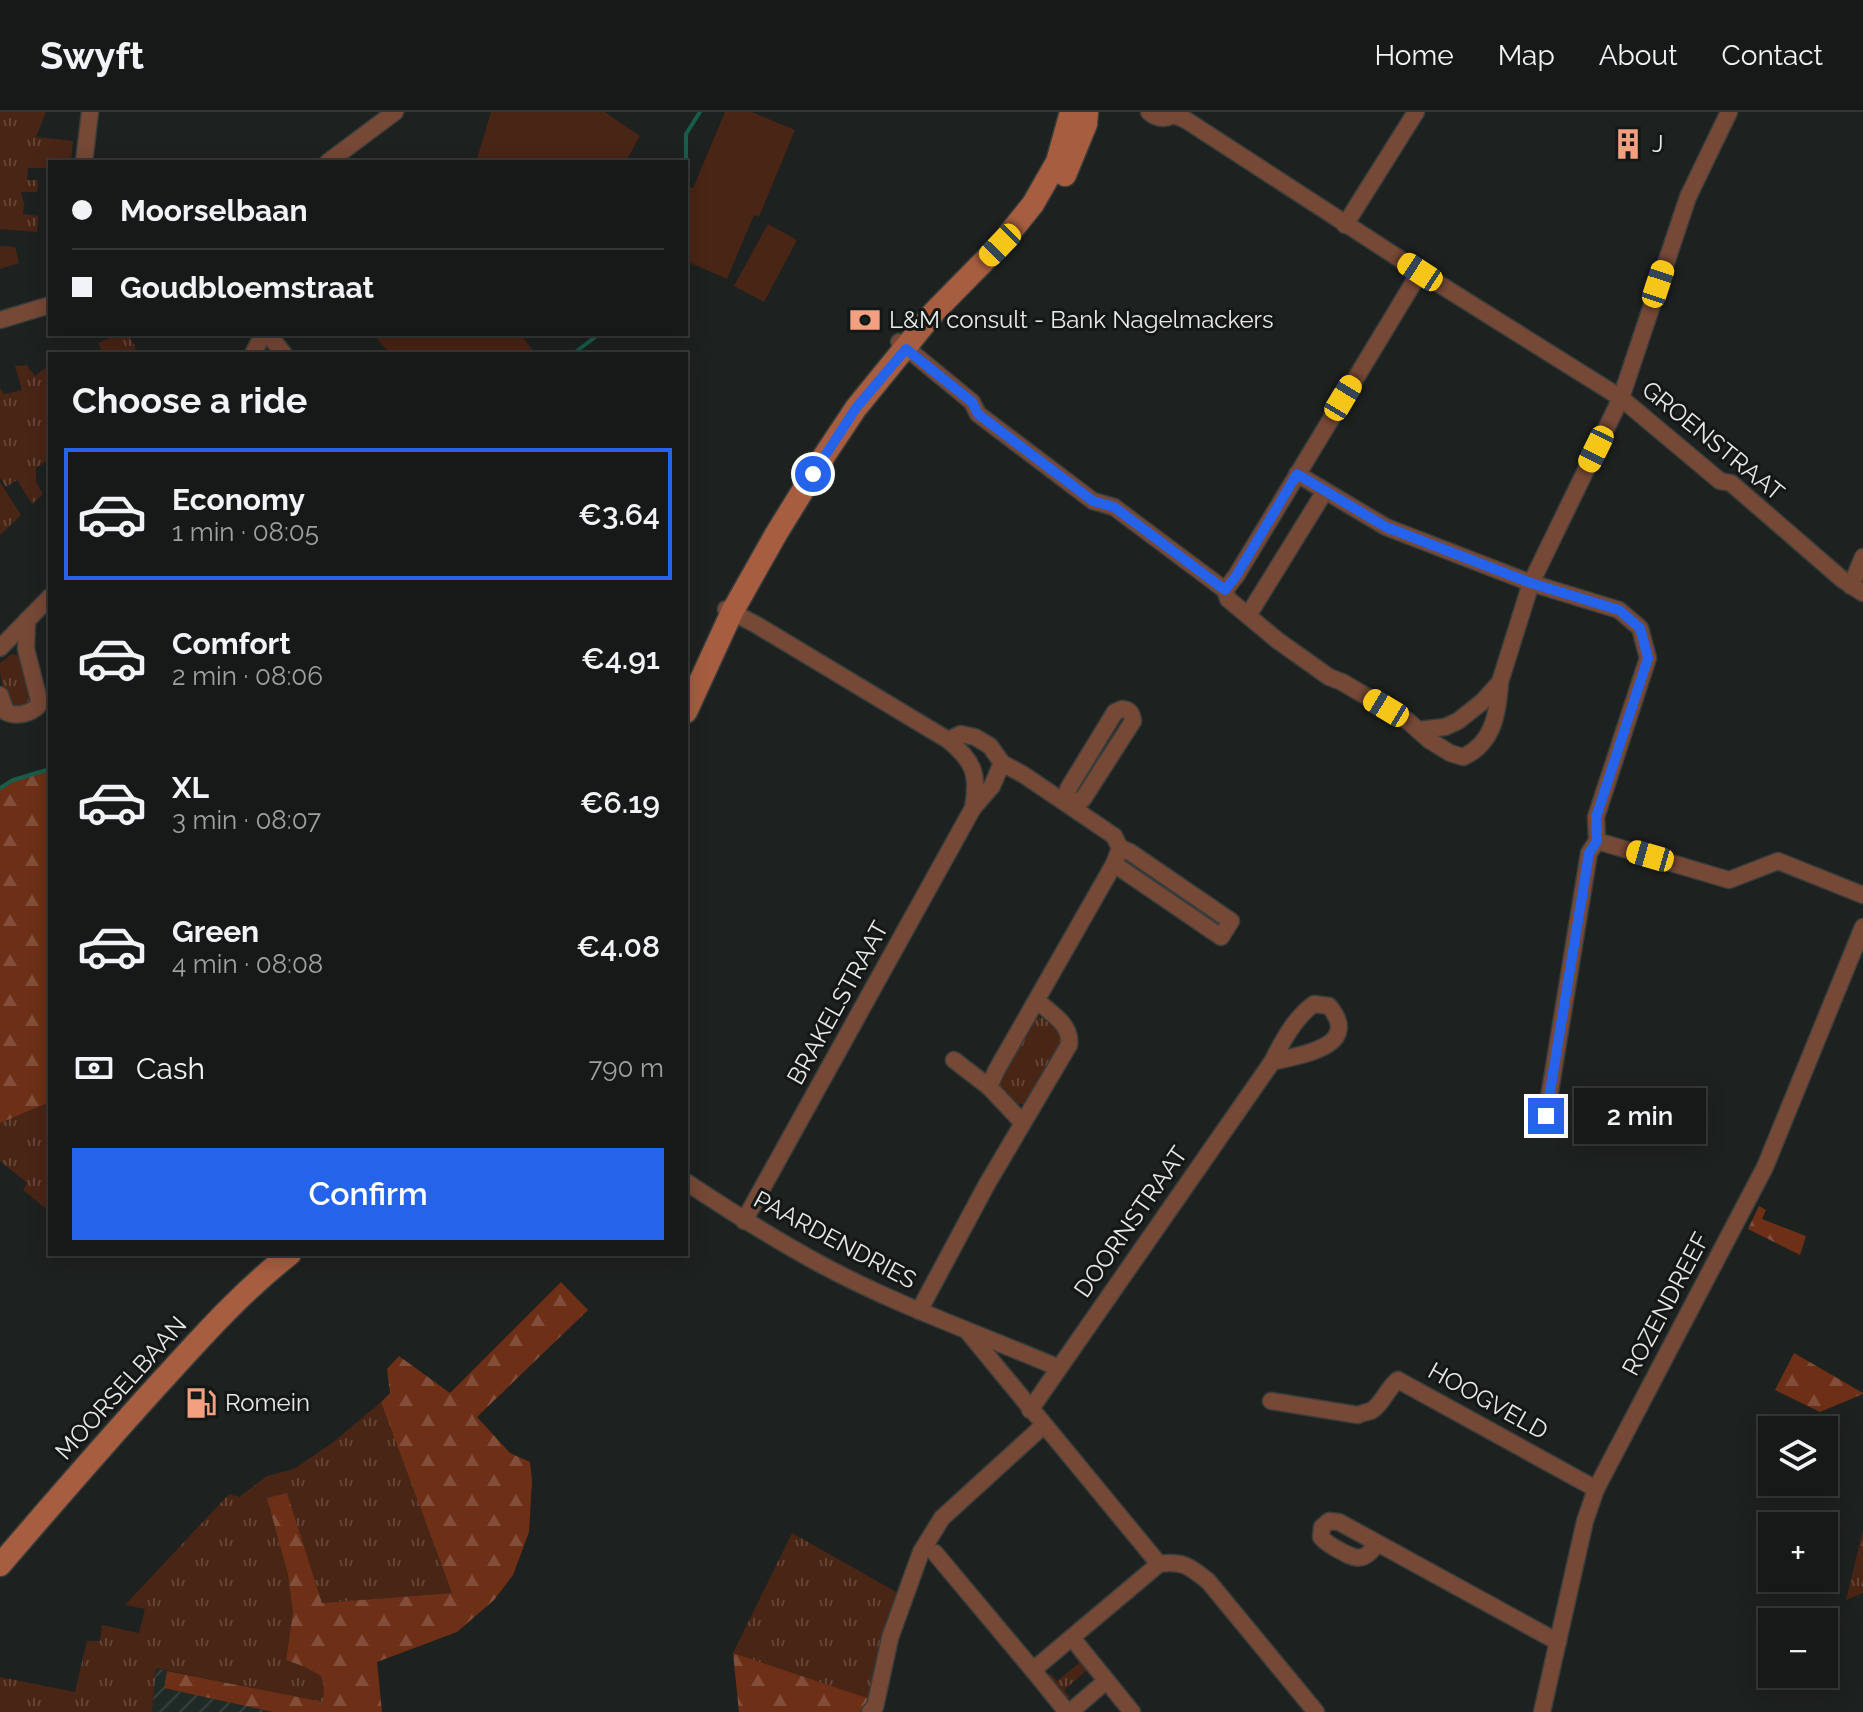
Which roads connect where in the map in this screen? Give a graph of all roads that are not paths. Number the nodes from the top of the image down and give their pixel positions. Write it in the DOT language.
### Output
graph roads {
  1 [pos="90,112"];
  2 [pos="395,112"];
  3 [pos="1071,112"];
  4 [pos="1087,112"];
  5 [pos="1149,112"];
  6 [pos="1416,112"];
  7 [pos="1729,112"];
  8 [pos="1180,115"];
  9 [pos="84,160"];
  10 [pos="331,160"];
  11 [pos="1345,225"];
  12 [pos="1420,272"];
  13 [pos="48,306"];
  14 [pos="938,314"];
  15 [pos="0,320"];
  16 [pos="268,336"];
  17 [pos="902,346"];
  18 [pos="282,352"];
  19 [pos="1621,398"];
  20 [pos="1297,474"];
  21 [pos="1325,491"];
  22 [pos="1863,557"];
  23 [pos="1531,583"];
  24 [pos="1225,590"];
  25 [pos="1857,590"];
  26 [pos="48,599"];
  27 [pos="729,610"];
  28 [pos="1249,614"];
  29 [pos="27,620"];
  30 [pos="0,648"];
  31 [pos="1500,682"];
  32 [pos="0,695"];
  33 [pos="688,707"];
  34 [pos="1418,730"];
  35 [pos="948,740"];
  36 [pos="1002,763"];
  37 [pos="1069,804"];
  38 [pos="973,808"];
  39 [pos="1597,841"];
  40 [pos="1117,856"];
  41 [pos="1863,895"];
  42 [pos="1863,929"];
  43 [pos="1037,1001"];
  44 [pos="954,1060"];
  45 [pos="1272,1062"];
  46 [pos="989,1087"];
  47 [pos="1546,1116"];
  48 [pos="1022,1122"];
  49 [pos="688,1183"];
  50 [pos="744,1221"];
  51 [pos="287,1256"];
  52 [pos="919,1311"];
  53 [pos="968,1332"];
  54 [pos="1059,1368"];
  55 [pos="1271,1401"];
  56 [pos="1030,1410"];
  57 [pos="1044,1425"];
  58 [pos="1596,1489"];
  59 [pos="1377,1543"];
  60 [pos="935,1553"];
  61 [pos="1159,1564"];
  62 [pos="0,1565"];
  63 [pos="1072,1638"];
  64 [pos="1558,1642"];
  65 [pos="1033,1670"];
  66 [pos="1106,1681"];
  67 [pos="870,1712"];
  68 [pos="1068,1712"];
  69 [pos="1132,1712"];
  70 [pos="1316,1712"];
  71 [pos="1542,1712"];
  1 -- 9 [label="street"];
  2 -- 10 [label="street"];
  3 -- 14 [label="main road"];
  4 -- 14 [label="main road"];
  5 -- 8 [label="street"];
  6 -- 11 [label="street"];
  7 -- 19 [label="street, GROENSTRAAT"];
  8 -- 11 [label="street"];
  11 -- 12 [label="street"];
  12 -- 19 [label="street"];
  12 -- 20 [label="street"];
  13 -- 15 [label="street"];
  14 -- 17 [label="main road"];
  16 -- 18 [label="street"];
  17 -- 24 [label="street"];
  17 -- 27 [label="main road"];
  19 -- 23 [label="street"];
  19 -- 25 [label="street, GROENSTRAAT"];
  20 -- 21 [label="street"];
  20 -- 24 [label="street"];
  21 -- 23 [label="street"];
  21 -- 28 [label="street"];
  22 -- 25 [label="street"];
  23 -- 31 [label="street"];
  23 -- 39 [label="street"];
  24 -- 28 [label="street"];
  26 -- 29 [label="street"];
  27 -- 33 [label="main road"];
  27 -- 35 [label="street, BRAKELSTRAAT"];
  28 -- 34 [label="street"];
  29 -- 30 [label="street"];
  29 -- 32 [label="street"];
  31 -- 34 [label="street"];
  31 -- 34 [label="street"];
  35 -- 36 [label="street, BRAKELSTRAAT"];
  35 -- 38 [label="street, BRAKELSTRAAT"];
  36 -- 37 [label="street"];
  36 -- 38 [label="street, BRAKELSTRAAT"];
  37 -- 37 [label="street"];
  37 -- 40 [label="street"];
  38 -- 50 [label="street, BRAKELSTRAAT"];
  39 -- 41 [label="street"];
  39 -- 47 [label="street"];
  40 -- 40 [label="street"];
  40 -- 43 [label="street"];
  42 -- 58 [label="street, ROZENDREEF"];
  43 -- 46 [label="street"];
  43 -- 48 [label="street"];
  44 -- 46 [label="street"];
  45 -- 54 [label="street, DOORNSTRAAT"];
  46 -- 48 [label="street"];
  48 -- 52 [label="street"];
  49 -- 50 [label="street, PAARDENDRIES"];
  50 -- 52 [label="street, PAARDENDRIES"];
  51 -- 62 [label="main road, MOORSELBAAN"];
  52 -- 53 [label="street, PAARDENDRIES"];
  53 -- 54 [label="street, PAARDENDRIES"];
  53 -- 56 [label="street, PAARDENDRIES"];
  54 -- 56 [label="street, DOORNSTRAAT"];
  55 -- 58 [label="street, HOOGVELD"];
  56 -- 57 [label="street, PAARDENDRIES"];
  57 -- 61 [label="street, PAARDENDRIES"];
  57 -- 67 [label="street"];
  58 -- 64 [label="street, ROZENDREEF"];
  59 -- 64 [label="street"];
  60 -- 65 [label="street"];
  61 -- 63 [label="street"];
  61 -- 70 [label="street"];
  63 -- 65 [label="street"];
  63 -- 66 [label="street"];
  64 -- 71 [label="street, ROZENDREEF"];
  65 -- 68 [label="street"];
  66 -- 68 [label="street"];
  66 -- 69 [label="street"];
}
